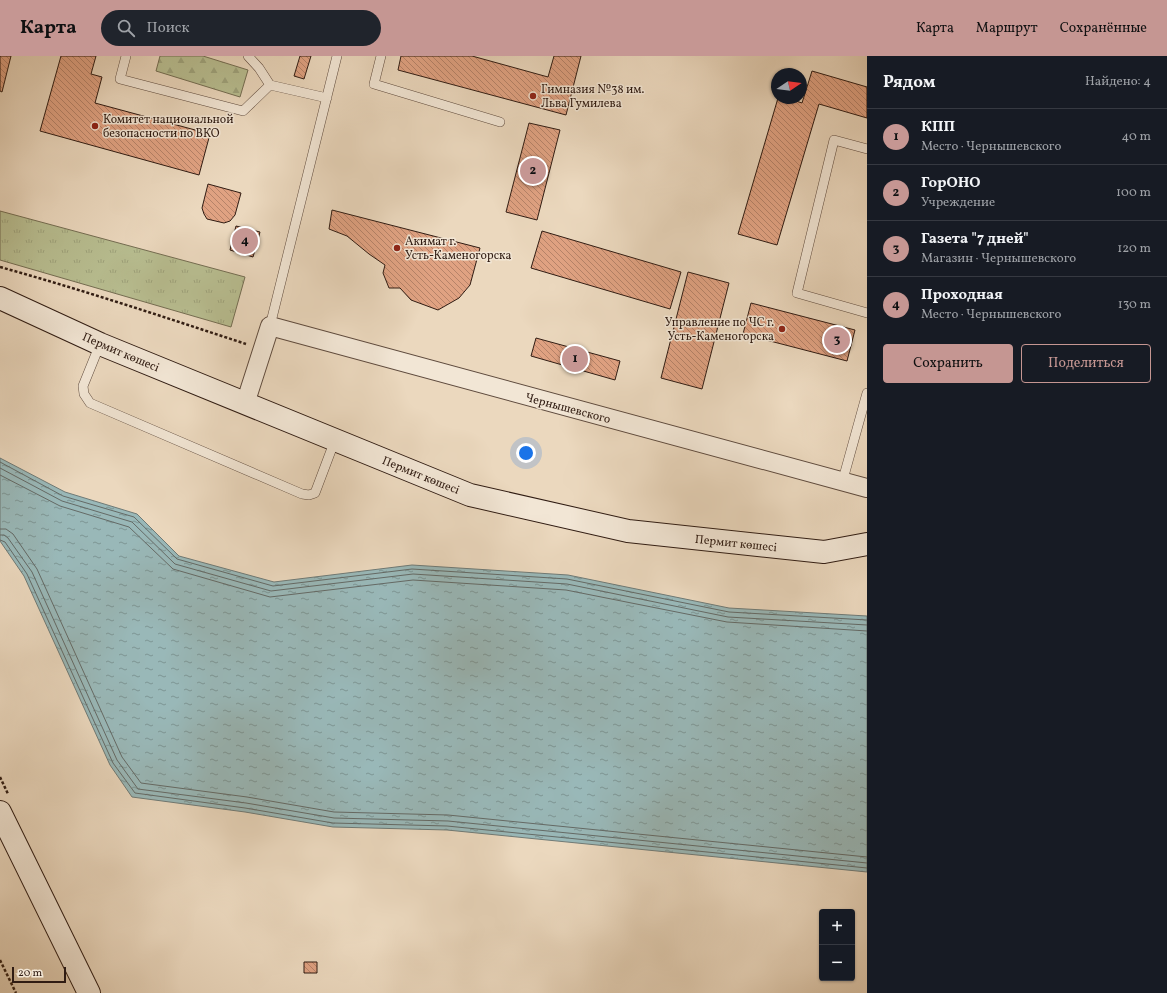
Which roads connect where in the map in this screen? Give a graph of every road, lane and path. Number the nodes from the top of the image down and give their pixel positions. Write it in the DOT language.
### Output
graph roads {
  1 [pos="126,56"];
  2 [pos="248,56"];
  3 [pos="337,56"];
  4 [pos="381,56"];
  5 [pos="270,85"];
  6 [pos="327,98"];
  7 [pos="500,122"];
  8 [pos="867,149"];
  9 [pos="0,267"];
  10 [pos="0,298"];
  11 [pos="867,313"];
  12 [pos="270,326"];
  13 [pos="100,344"];
  14 [pos="252,346"];
  15 [pos="867,393"];
  16 [pos="245,404"];
  17 [pos="335,440"];
  18 [pos="842,483"];
  19 [pos="867,488"];
  20 [pos="867,544"];
  21 [pos="0,812"];
  22 [pos="0,960"];
  23 [pos="16,993"];
  24 [pos="89,993"];
  1 -- 5 [label="lane"];
  2 -- 5 [label="lane"];
  3 -- 6 [label="lane"];
  4 -- 7 [label="lane"];
  5 -- 6 [label="lane"];
  6 -- 12 [label="lane"];
  8 -- 11 [label="lane"];
  9 -- 14 [label="path"];
  10 -- 13 [label="main road, Пермит көшесі"];
  12 -- 16 [label="street"];
  12 -- 18 [label="street, Чернышевского"];
  13 -- 16 [label="main road, Пермит көшесі"];
  13 -- 17 [label="lane"];
  15 -- 18 [label="lane"];
  16 -- 17 [label="main road, Пермит көшесі"];
  17 -- 20 [label="main road, Пермит көшесі"];
  18 -- 19 [label="street, Чернышевского"];
  21 -- 24 [label="main road"];
  22 -- 23 [label="path"];
}
